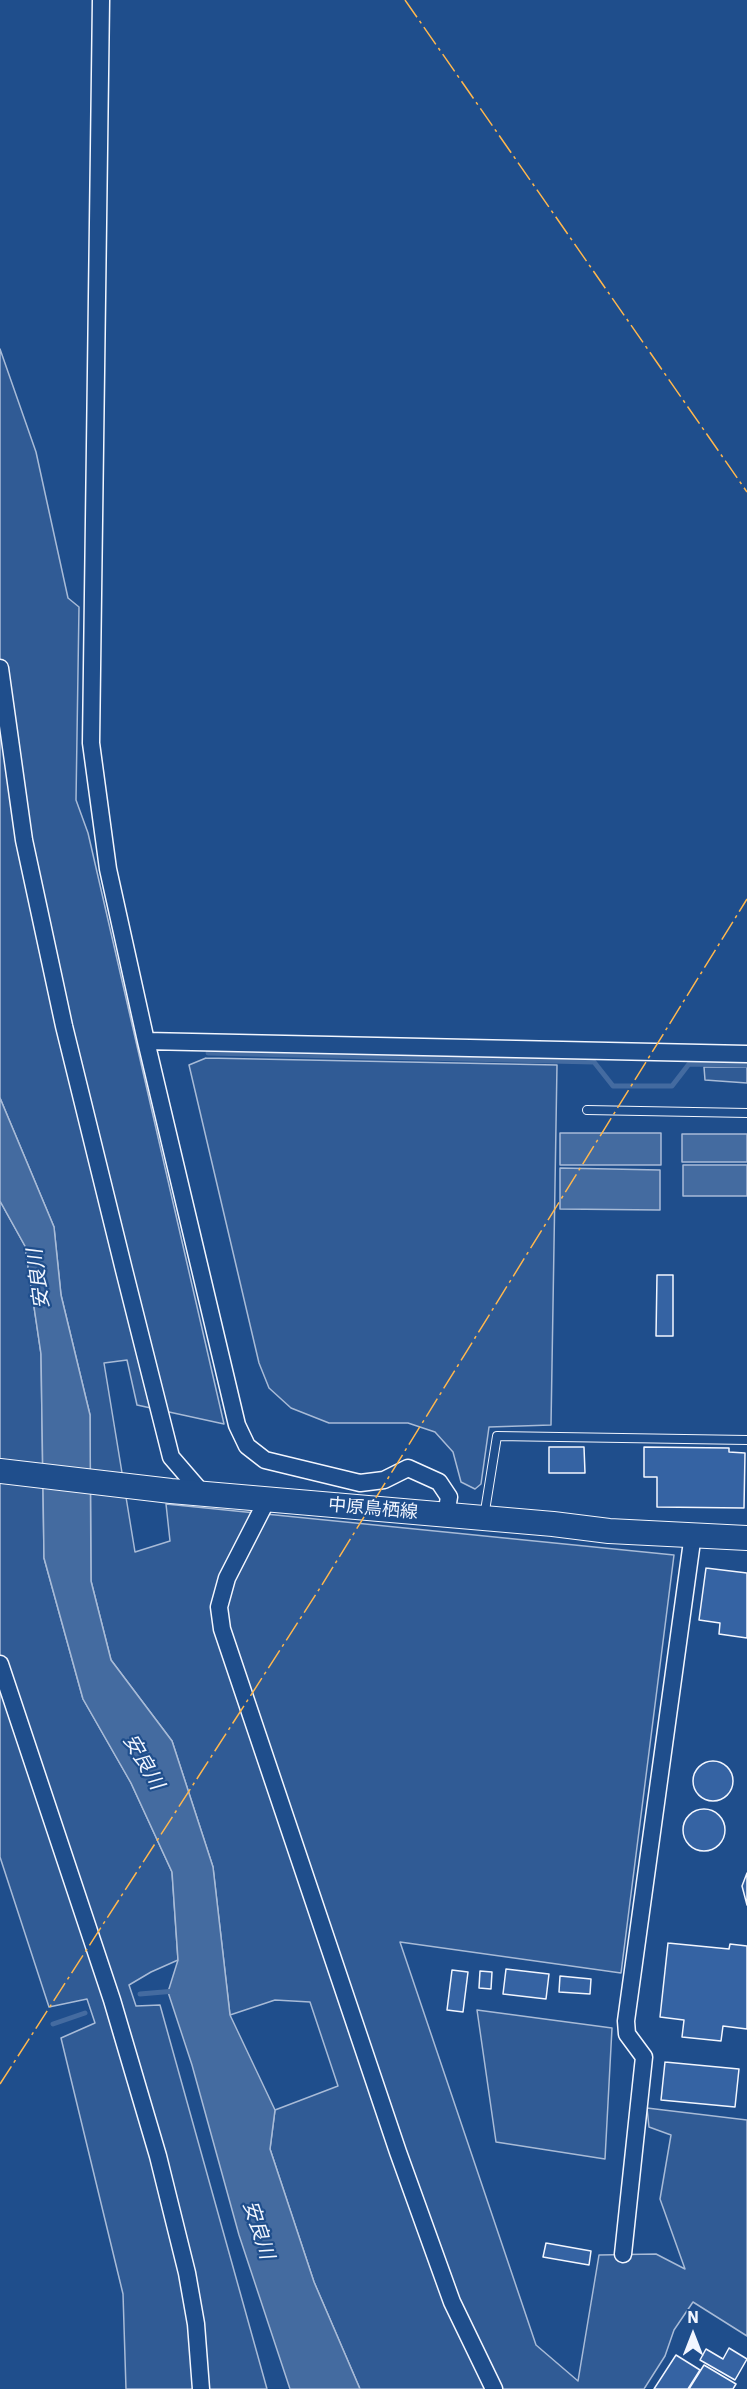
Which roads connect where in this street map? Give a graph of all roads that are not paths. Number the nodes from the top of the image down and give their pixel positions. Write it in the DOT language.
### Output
graph roads {
  1 [pos="101,0"];
  2 [pos="0,668"];
  3 [pos="146,1041"];
  4 [pos="747,1054"];
  5 [pos="587,1110"];
  6 [pos="747,1113"];
  7 [pos="747,1440"];
  8 [pos="0,1471"];
  9 [pos="203,1494"];
  10 [pos="267,1500"];
  11 [pos="446,1515"];
  12 [pos="484,1519"];
  13 [pos="693,1534"];
  14 [pos="747,1538"];
  15 [pos="0,1664"];
  16 [pos="623,2254"];
  17 [pos="201,2389"];
  18 [pos="494,2389"];
  1 -- 3 [label="street"];
  2 -- 9 [label="street"];
  3 -- 4 [label="street"];
  3 -- 11 [label="street"];
  5 -- 6 [label="lane"];
  7 -- 12 [label="lane"];
  8 -- 9 [label="main road, 中原鳥栖線"];
  9 -- 10 [label="main road, 中原鳥栖線"];
  10 -- 11 [label="main road, 中原鳥栖線"];
  10 -- 18 [label="street"];
  11 -- 12 [label="main road, 中原鳥栖線"];
  12 -- 13 [label="main road, 中原鳥栖線"];
  13 -- 14 [label="main road, 中原鳥栖線"];
  13 -- 16 [label="street"];
  15 -- 17 [label="street"];
}
